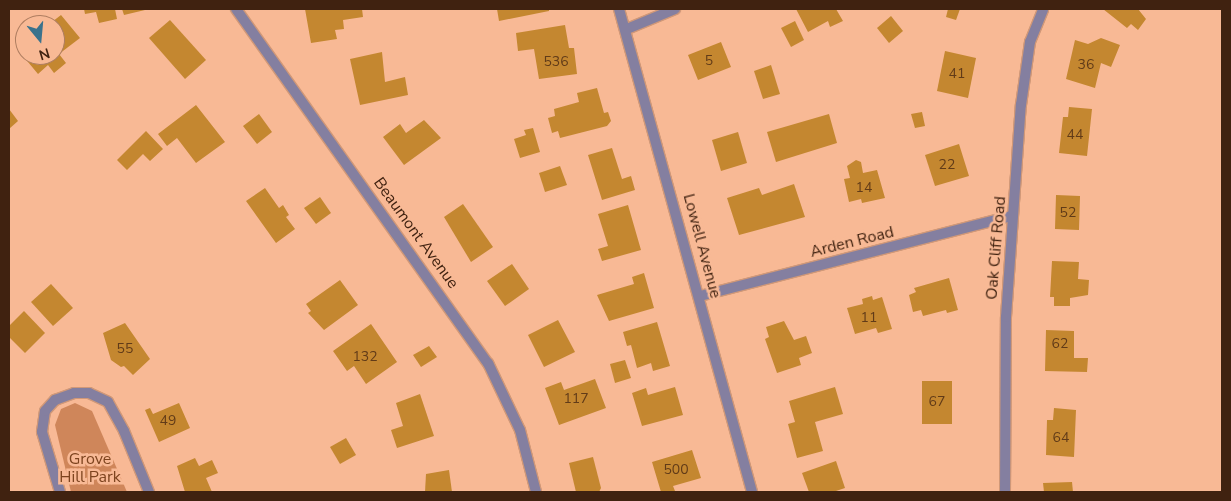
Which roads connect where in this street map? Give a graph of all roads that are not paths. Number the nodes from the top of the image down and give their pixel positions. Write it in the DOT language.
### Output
graph roads {
  1 [pos="236,9"];
  2 [pos="619,9"];
  3 [pos="674,9"];
  4 [pos="1043,9"];
  5 [pos="626,29"];
  6 [pos="1012,216"];
  7 [pos="700,296"];
  8 [pos="60,492"];
  9 [pos="149,492"];
  10 [pos="536,492"];
  11 [pos="752,492"];
  12 [pos="1005,492"];
  1 -- 10 [label="street, Beaumont Avenue"];
  2 -- 5 [label="street, Lowell Avenue"];
  3 -- 5 [label="street"];
  4 -- 6 [label="street, Oak Cliff Road"];
  5 -- 7 [label="street, Lowell Avenue"];
  6 -- 7 [label="street, Arden Road"];
  6 -- 12 [label="street, Oak Cliff Road"];
  7 -- 11 [label="street, Lowell Avenue"];
  8 -- 9 [label="street"];
}
